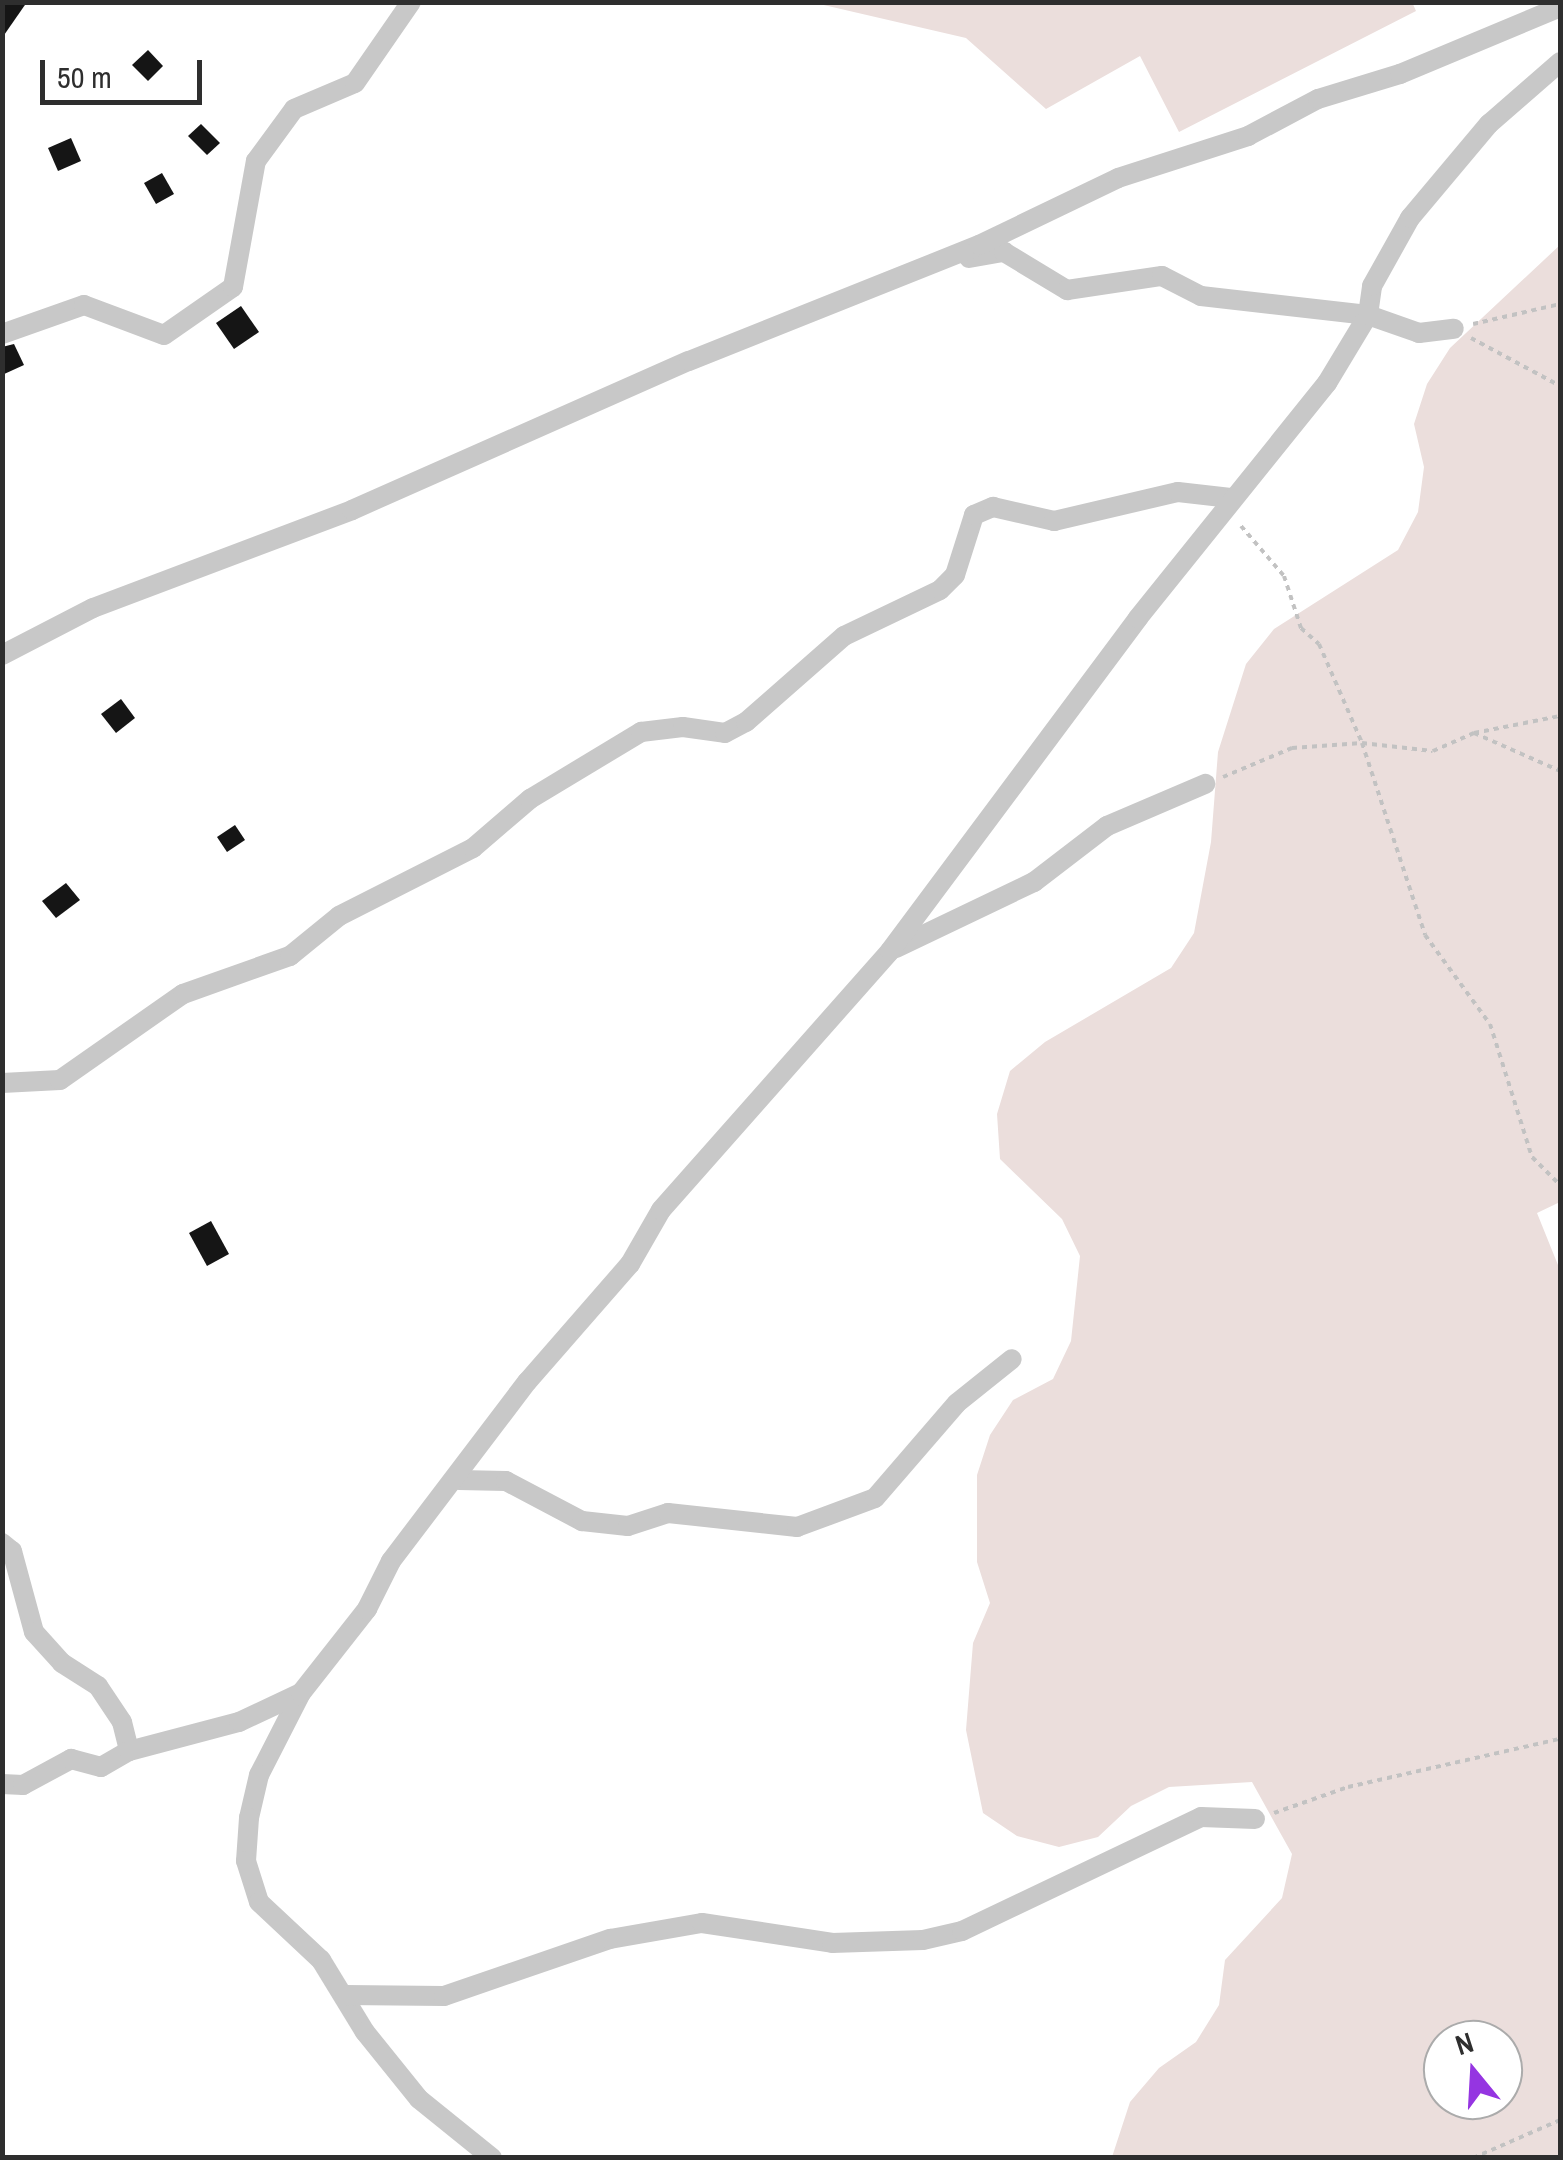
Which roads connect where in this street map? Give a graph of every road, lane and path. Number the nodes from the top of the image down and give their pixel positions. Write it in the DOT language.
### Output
graph roads {
  1 [pos="411,2"];
  2 [pos="1560,7"];
  3 [pos="1560,62"];
  4 [pos="958,254"];
  5 [pos="1560,304"];
  6 [pos="1368,316"];
  7 [pos="1454,329"];
  8 [pos="2,334"];
  9 [pos="1560,386"];
  10 [pos="1232,498"];
  11 [pos="2,655"];
  12 [pos="1560,716"];
  13 [pos="1474,733"];
  14 [pos="1362,743"];
  15 [pos="1560,771"];
  16 [pos="1204,784"];
  17 [pos="890,951"];
  18 [pos="2,1082"];
  19 [pos="1560,1185"];
  20 [pos="1012,1359"];
  21 [pos="459,1480"];
  22 [pos="2,1544"];
  23 [pos="301,1693"];
  24 [pos="1560,1740"];
  25 [pos="129,1751"];
  26 [pos="2,1784"];
  27 [pos="1255,1820"];
  28 [pos="344,1995"];
  29 [pos="1560,2120"];
  30 [pos="492,2158"];
  31 [pos="1473,2158"];
  1 -- 8 [label="street"];
  2 -- 4 [label="street"];
  3 -- 6 [label="street"];
  4 -- 6 [label="street"];
  4 -- 11 [label="street"];
  5 -- 7 [label="path"];
  6 -- 7 [label="street"];
  6 -- 10 [label="street"];
  7 -- 9 [label="path"];
  10 -- 14 [label="path"];
  10 -- 17 [label="street"];
  10 -- 18 [label="street"];
  12 -- 13 [label="path"];
  13 -- 14 [label="path"];
  13 -- 15 [label="path"];
  14 -- 16 [label="path"];
  14 -- 19 [label="path"];
  16 -- 17 [label="street"];
  17 -- 21 [label="street"];
  20 -- 21 [label="street"];
  21 -- 23 [label="street"];
  22 -- 25 [label="street"];
  23 -- 25 [label="street"];
  23 -- 28 [label="street"];
  24 -- 27 [label="path"];
  25 -- 26 [label="street"];
  27 -- 28 [label="street"];
  28 -- 30 [label="street"];
  29 -- 31 [label="path"];
}
